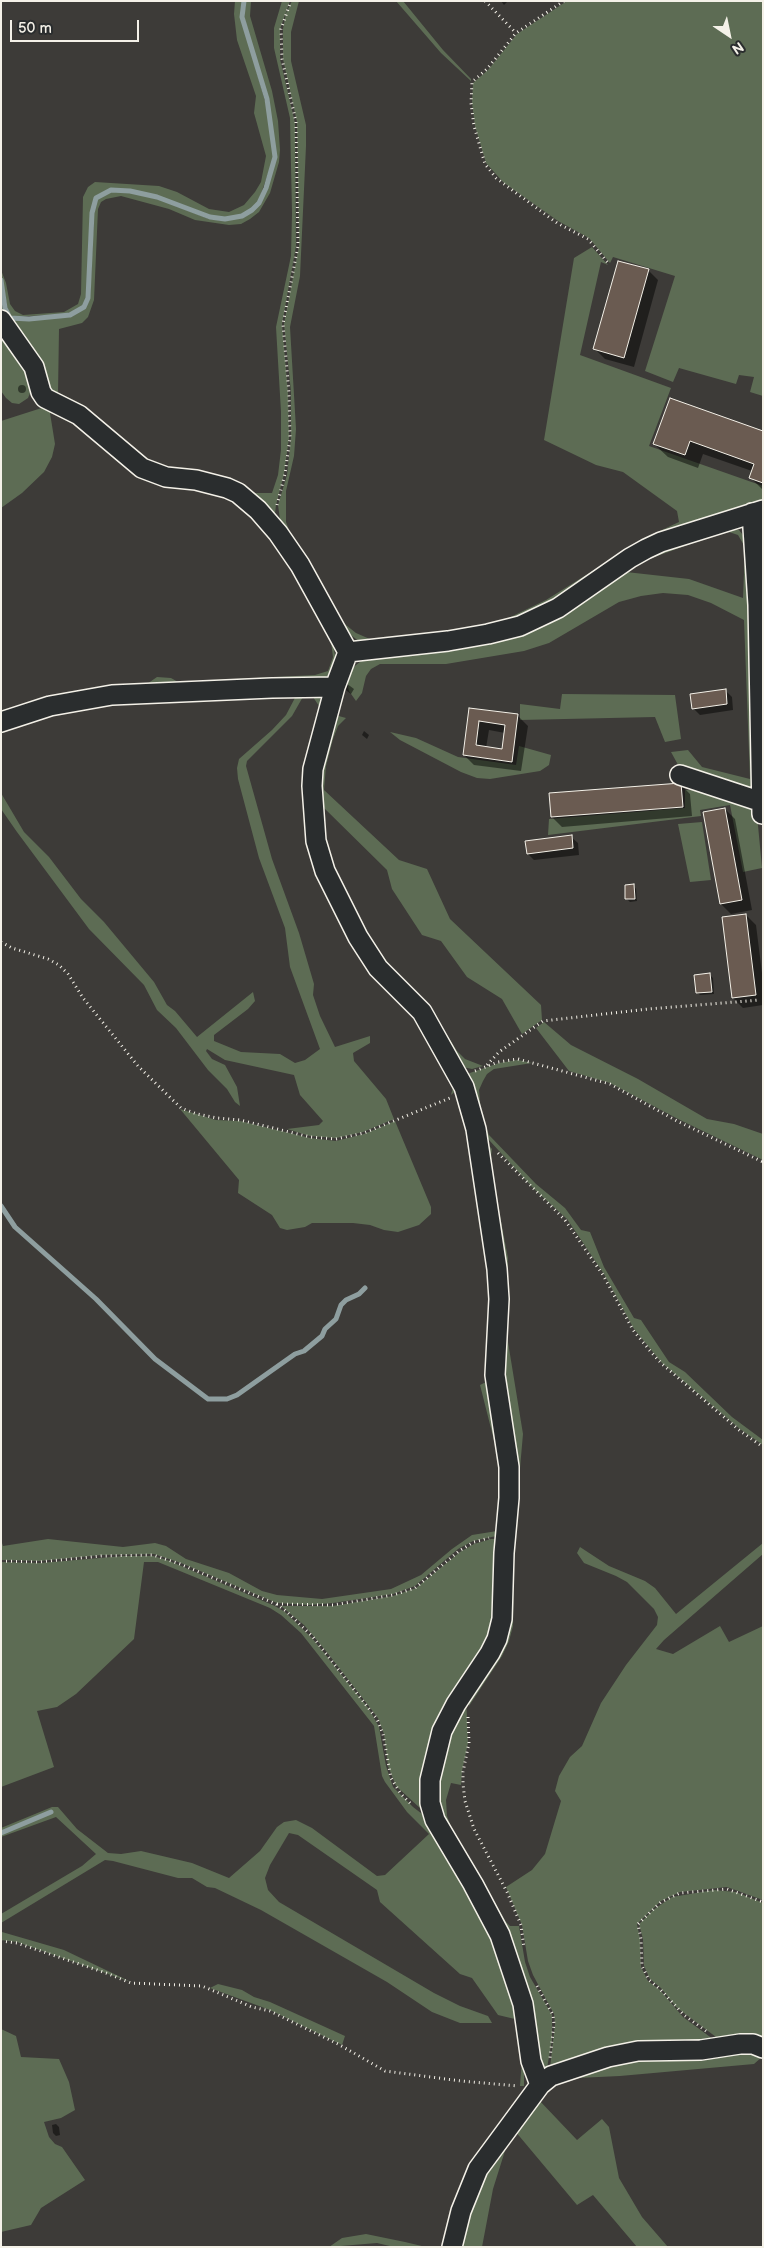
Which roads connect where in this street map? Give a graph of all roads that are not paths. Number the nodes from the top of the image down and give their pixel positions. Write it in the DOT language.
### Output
graph roads {
  1 [pos="1,320"];
  2 [pos="758,512"];
  3 [pos="760,606"];
  4 [pos="348,652"];
  5 [pos="336,687"];
  6 [pos="1,722"];
  7 [pos="680,775"];
  8 [pos="762,808"];
  9 [pos="763,2048"];
  10 [pos="546,2081"];
  11 [pos="452,2247"];
  1 -- 4 [label="street"];
  2 -- 3 [label="street"];
  2 -- 4 [label="street"];
  3 -- 8 [label="street"];
  4 -- 5 [label="street"];
  5 -- 6 [label="street"];
  5 -- 10 [label="street"];
  7 -- 8 [label="street"];
  9 -- 10 [label="street"];
  10 -- 11 [label="street"];
}
